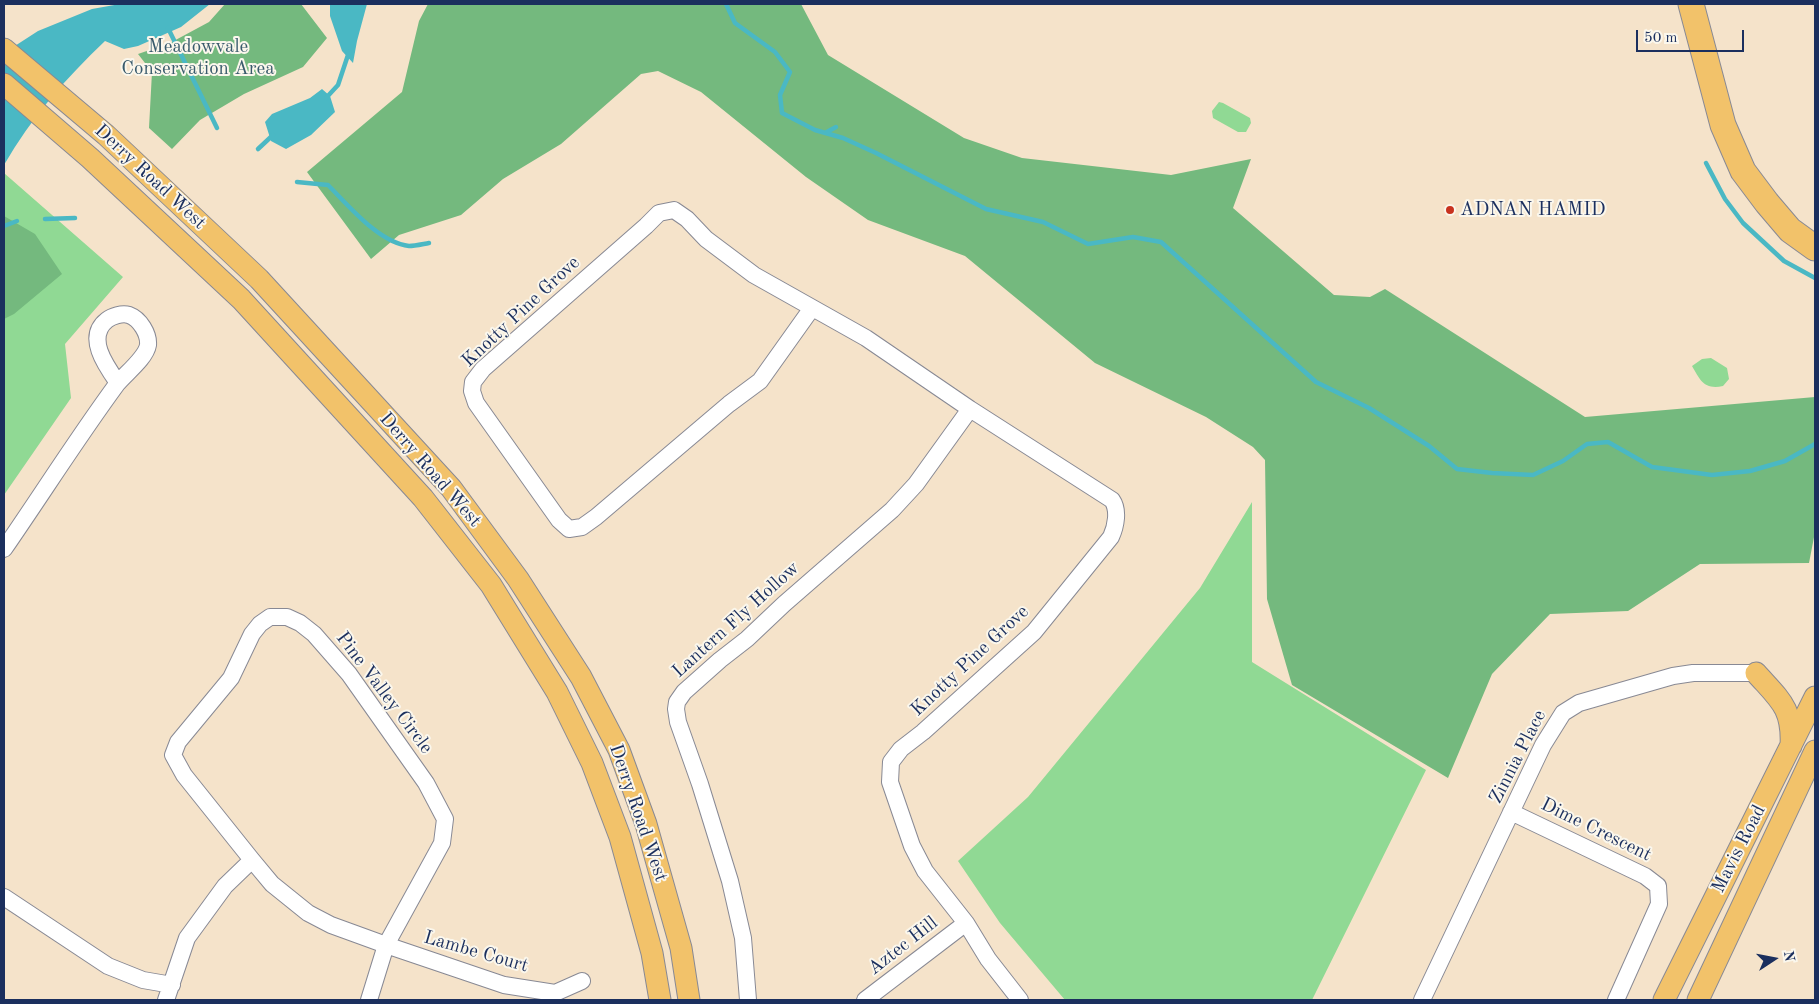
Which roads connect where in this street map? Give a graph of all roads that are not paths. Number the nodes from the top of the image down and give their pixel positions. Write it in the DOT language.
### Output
graph roads {
  1 [pos="1691,4"];
  2 [pos="4,49"];
  3 [pos="4,84"];
  4 [pos="1815,248"];
  5 [pos="812,308"];
  6 [pos="118,383"];
  7 [pos="970,409"];
  8 [pos="4,549"];
  9 [pos="1756,673"];
  10 [pos="1815,697"];
  11 [pos="1790,747"];
  12 [pos="1815,751"];
  13 [pos="1511,812"];
  14 [pos="252,860"];
  15 [pos="4,897"];
  16 [pos="966,923"];
  17 [pos="386,946"];
  18 [pos="582,981"];
  19 [pos="172,985"];
  20 [pos="166,1000"];
  21 [pos="369,1000"];
  22 [pos="660,1000"];
  23 [pos="689,1000"];
  24 [pos="748,1000"];
  25 [pos="865,1000"];
  26 [pos="1020,1000"];
  27 [pos="1422,1000"];
  28 [pos="1616,1000"];
  29 [pos="1664,1000"];
  30 [pos="1698,1000"];
  1 -- 4 [label="highway"];
  2 -- 23 [label="main road, Derry Road West"];
  3 -- 22 [label="main road, Derry Road West"];
  5 -- 5 [label="street, Knotty Pine Grove"];
  5 -- 7 [label="street, Knotty Pine Grove"];
  6 -- 8 [label="street"];
  7 -- 16 [label="street, Knotty Pine Grove"];
  7 -- 24 [label="street, Lantern Fly Hollow"];
  9 -- 11 [label="main road"];
  9 -- 13 [label="street, Zinnia Place"];
  10 -- 11 [label="main road, Mavis Road"];
  11 -- 29 [label="main road, Mavis Road"];
  12 -- 30 [label="main road, Mavis Road"];
  13 -- 27 [label="street, Zinnia Place"];
  13 -- 28 [label="street, Dime Crescent"];
  14 -- 17 [label="street, Pine Valley Circle"];
  14 -- 17 [label="street, Pine Valley Circle"];
  14 -- 19 [label="street"];
  15 -- 19 [label="street"];
  16 -- 25 [label="street, Aztec Hill"];
  16 -- 26 [label="street, Knotty Pine Grove"];
  17 -- 18 [label="street, Lambe Court"];
  17 -- 21 [label="street"];
  19 -- 20 [label="street"];
}
